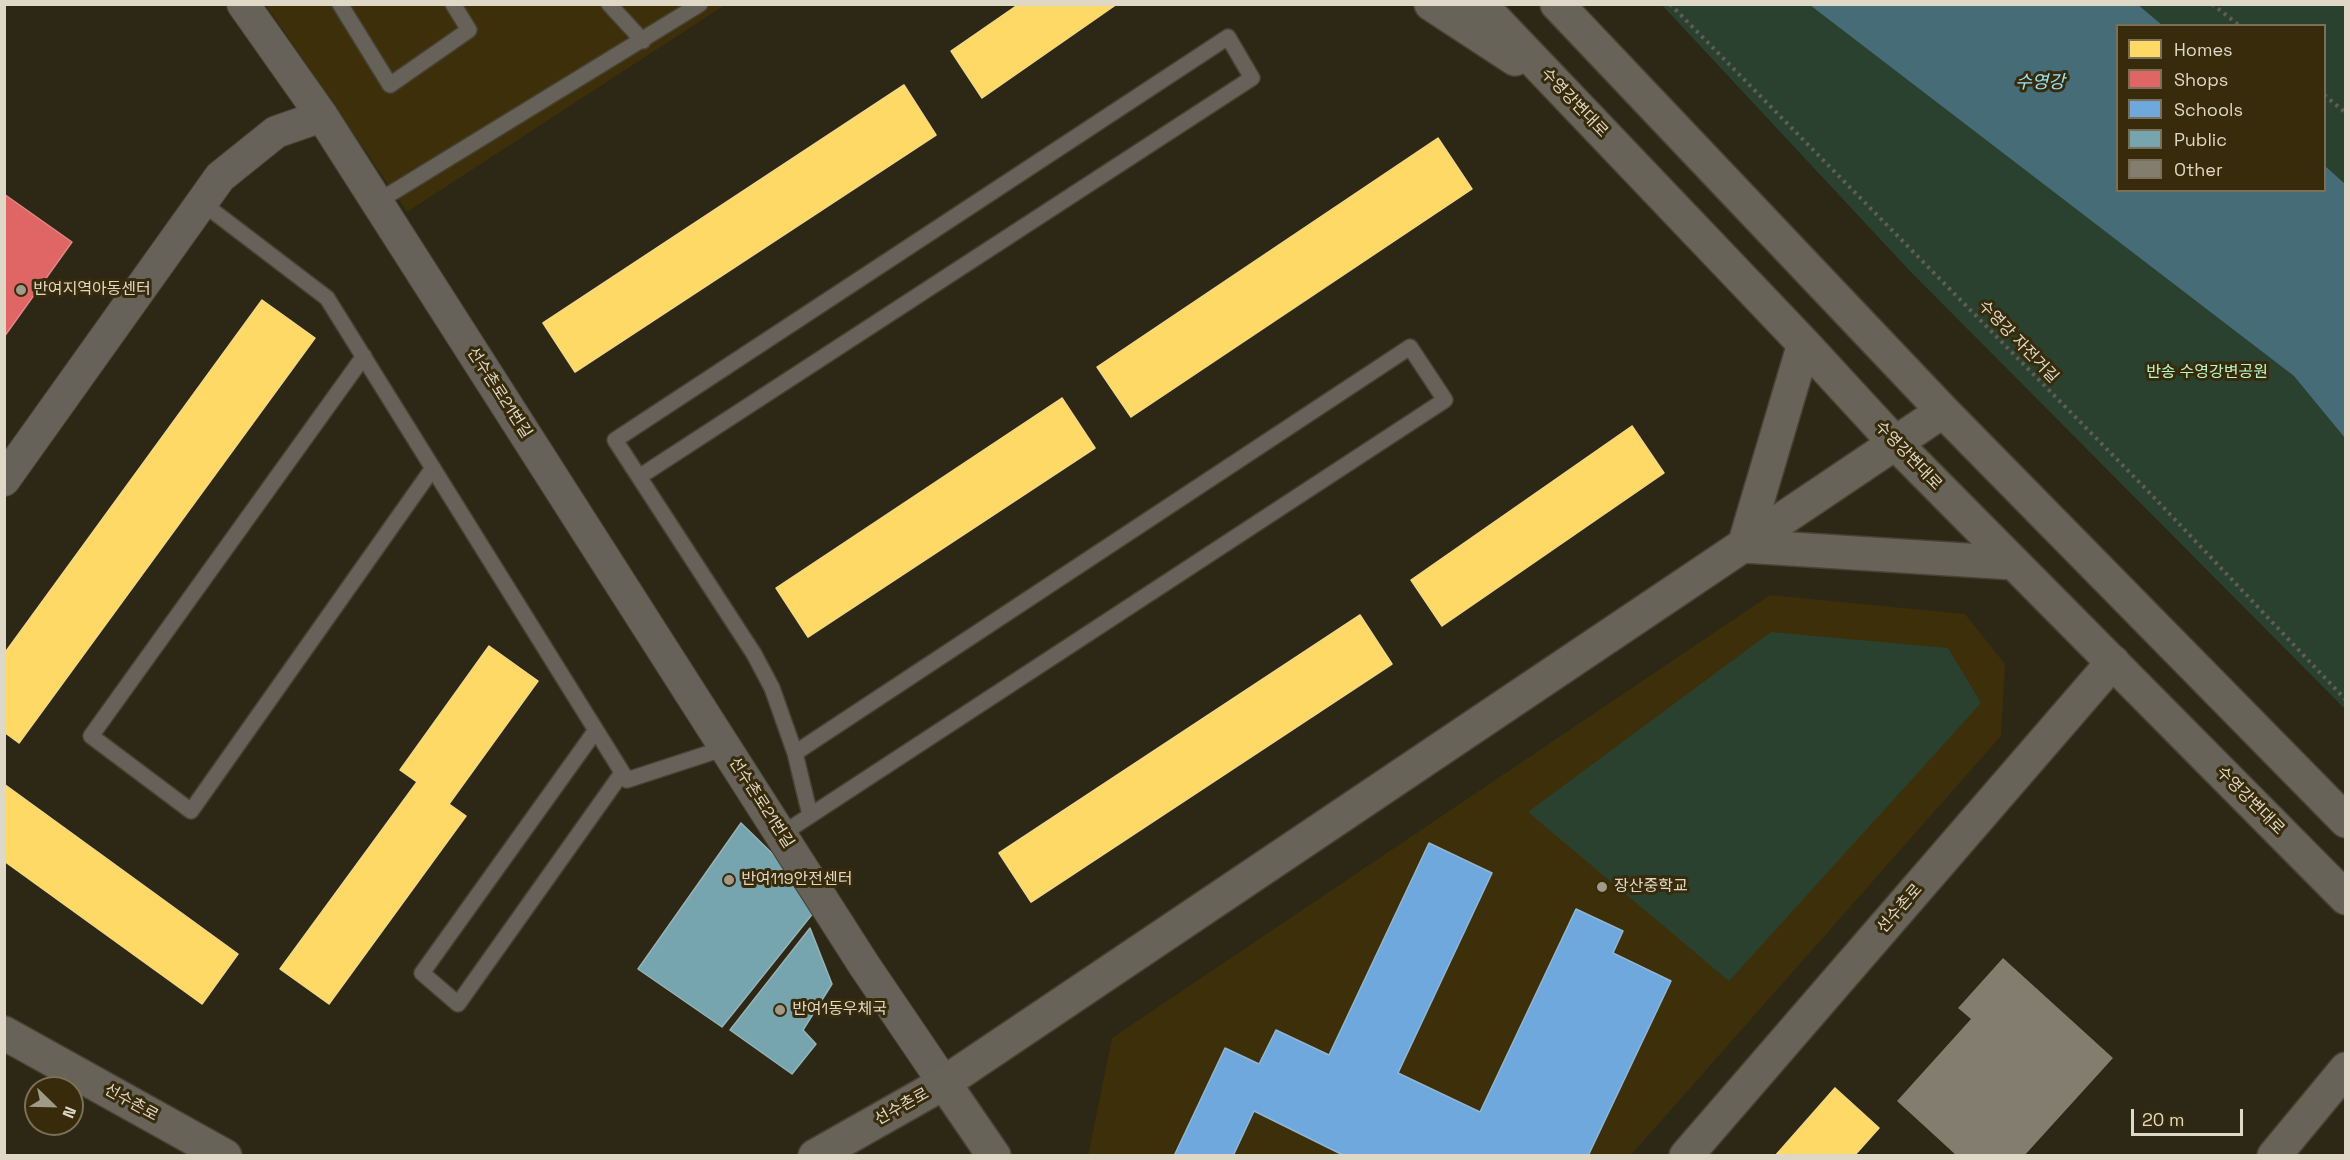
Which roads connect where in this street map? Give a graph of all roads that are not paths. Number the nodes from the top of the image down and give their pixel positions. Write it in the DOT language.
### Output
graph roads {
  1 [pos="243,4"];
  2 [pos="340,4"];
  3 [pos="453,4"];
  4 [pos="609,4"];
  5 [pos="700,4"];
  6 [pos="1431,4"];
  7 [pos="1480,4"];
  8 [pos="1557,4"];
  9 [pos="643,41"];
  10 [pos="1561,90"];
  11 [pos="322,116"];
  12 [pos="201,202"];
  13 [pos="377,202"];
  14 [pos="1804,344"];
  15 [pos="364,356"];
  16 [pos="1943,411"];
  17 [pos="1896,444"];
  18 [pos="433,468"];
  19 [pos="639,477"];
  20 [pos="4,480"];
  21 [pos="1744,546"];
  22 [pos="2013,563"];
  23 [pos="2113,662"];
  24 [pos="596,730"];
  25 [pos="725,748"];
  26 [pos="795,753"];
  27 [pos="622,773"];
  28 [pos="810,815"];
  29 [pos="2346,821"];
  30 [pos="782,834"];
  31 [pos="2346,898"];
  32 [pos="4,1033"];
  33 [pos="2346,1069"];
  34 [pos="944,1083"];
  35 [pos="225,1155"];
  36 [pos="815,1155"];
  37 [pos="994,1155"];
  38 [pos="1686,1155"];
  39 [pos="2274,1155"];
  1 -- 11 [label="street, 선수촌로21번길"];
  2 -- 3 [label="lane"];
  4 -- 9 [label="lane"];
  5 -- 9 [label="lane"];
  6 -- 10 [label="main road"];
  7 -- 10 [label="main road, 수영강변대로"];
  8 -- 16 [label="main road"];
  9 -- 13 [label="lane"];
  10 -- 14 [label="main road, 수영강변대로"];
  11 -- 12 [label="street"];
  11 -- 13 [label="street, 선수촌로21번길"];
  12 -- 15 [label="lane"];
  12 -- 20 [label="street"];
  13 -- 25 [label="street, 선수촌로21번길"];
  14 -- 17 [label="main road, 수영강변대로"];
  14 -- 21 [label="main road"];
  15 -- 18 [label="lane"];
  15 -- 18 [label="lane"];
  16 -- 17 [label="main road"];
  16 -- 29 [label="main road"];
  17 -- 21 [label="main road"];
  17 -- 22 [label="main road, 수영강변대로"];
  18 -- 24 [label="lane"];
  19 -- 19 [label="lane"];
  19 -- 26 [label="lane"];
  21 -- 22 [label="main road"];
  21 -- 34 [label="main road"];
  22 -- 23 [label="main road, 수영강변대로"];
  23 -- 31 [label="main road, 수영강변대로"];
  23 -- 38 [label="main road, 선수촌로"];
  24 -- 27 [label="lane"];
  24 -- 27 [label="lane"];
  25 -- 27 [label="lane"];
  25 -- 30 [label="street, 선수촌로21번길"];
  26 -- 28 [label="lane"];
  26 -- 28 [label="lane"];
  28 -- 30 [label="lane"];
  30 -- 34 [label="street, 선수촌로21번길"];
  32 -- 35 [label="main road, 선수촌로"];
  33 -- 39 [label="main road"];
  34 -- 36 [label="main road, 선수촌로"];
  34 -- 37 [label="main road, 선수촌로"];
}
